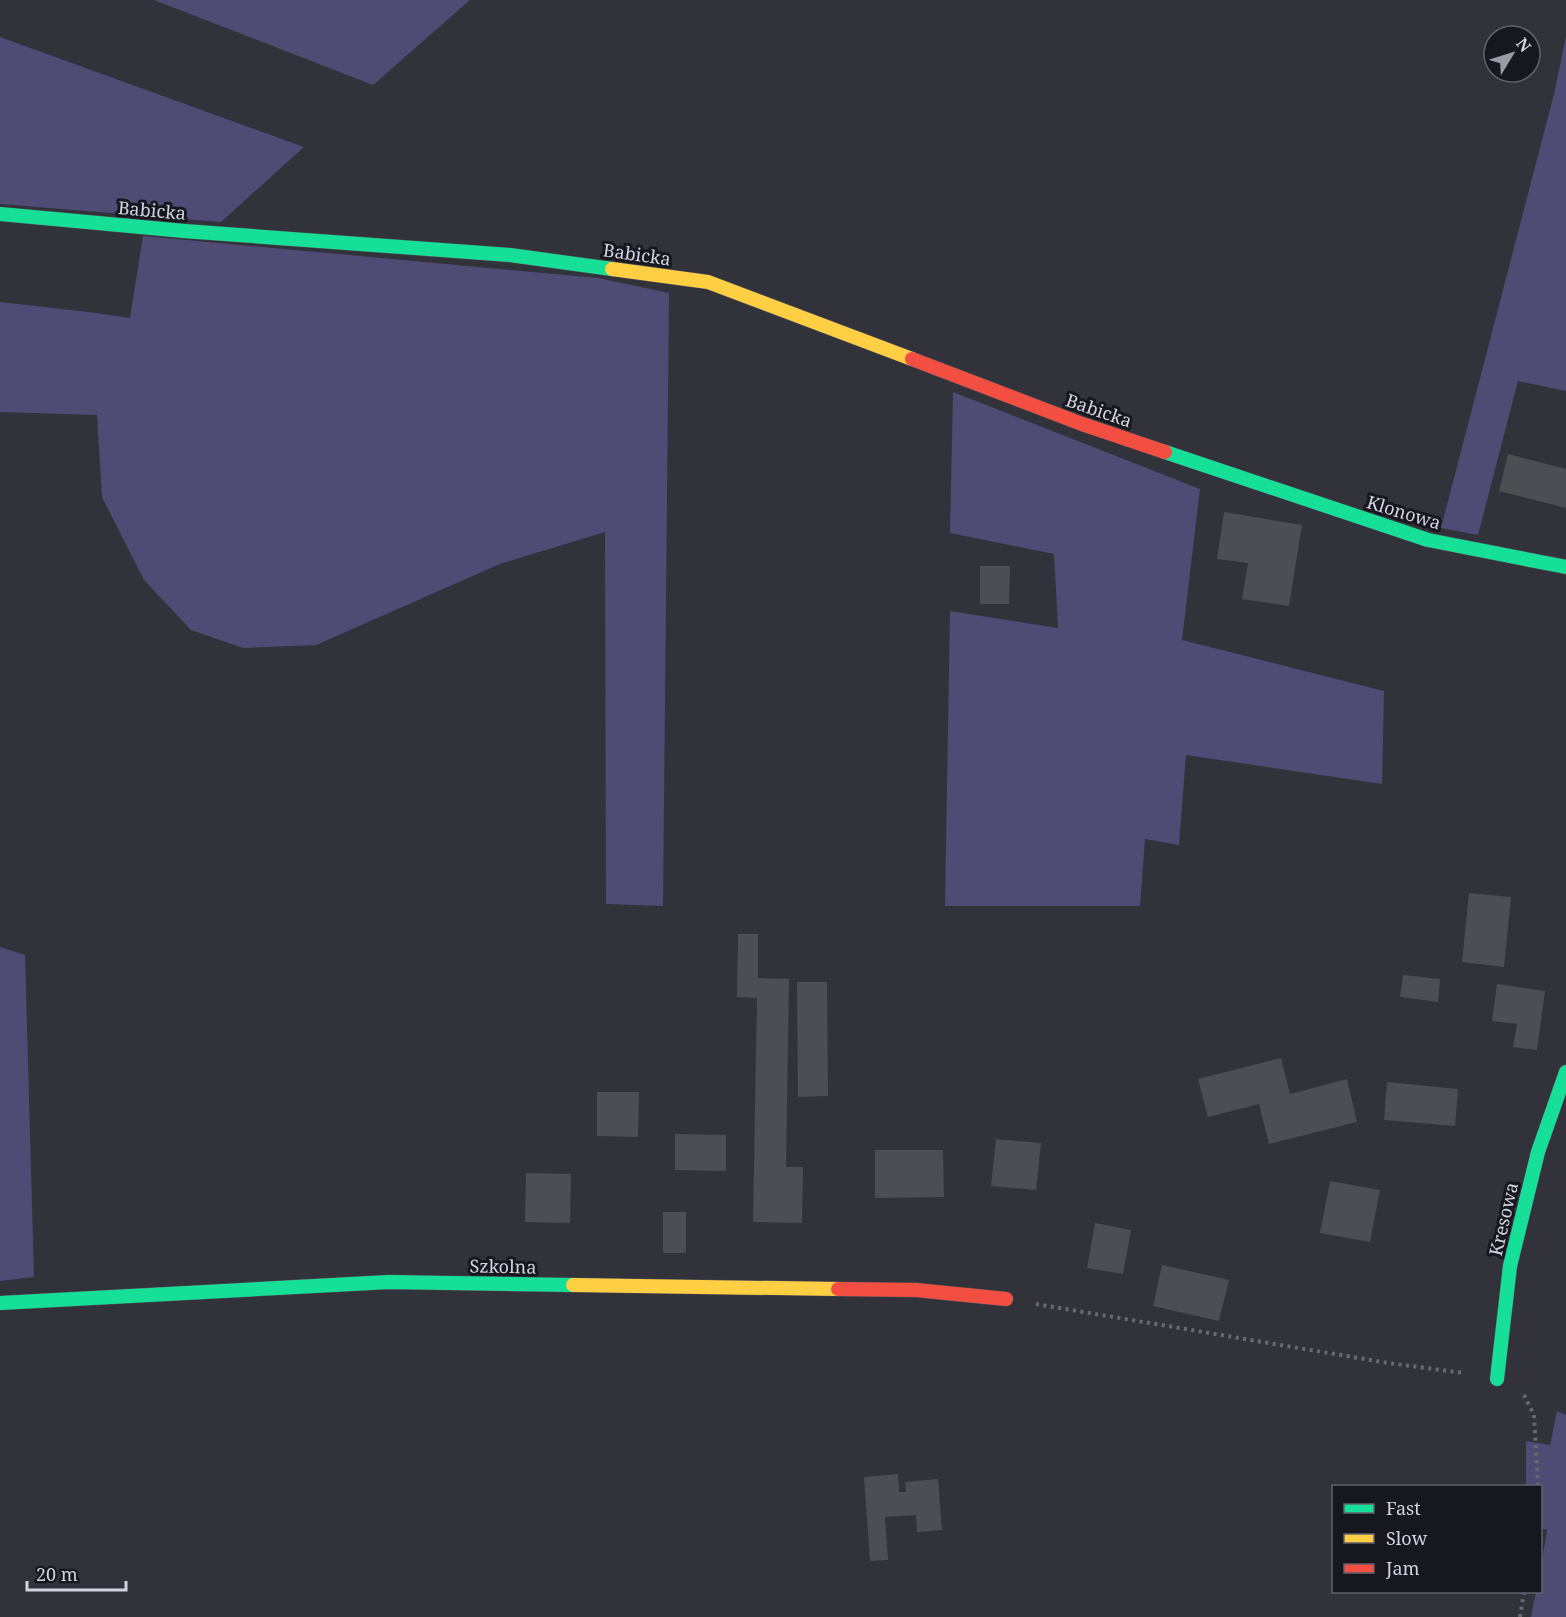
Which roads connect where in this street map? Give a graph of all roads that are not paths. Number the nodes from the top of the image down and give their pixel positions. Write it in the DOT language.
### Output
graph roads {
  1 [pos="0,214"];
  2 [pos="1236,475"];
  3 [pos="1566,567"];
  4 [pos="1566,1072"];
  5 [pos="1006,1299"];
  6 [pos="0,1303"];
  7 [pos="1497,1379"];
  1 -- 2 [label="street, Babicka"];
  2 -- 3 [label="street, Klonowa"];
  4 -- 7 [label="street, Kresowa"];
  5 -- 6 [label="street, Szkolna"];
}
